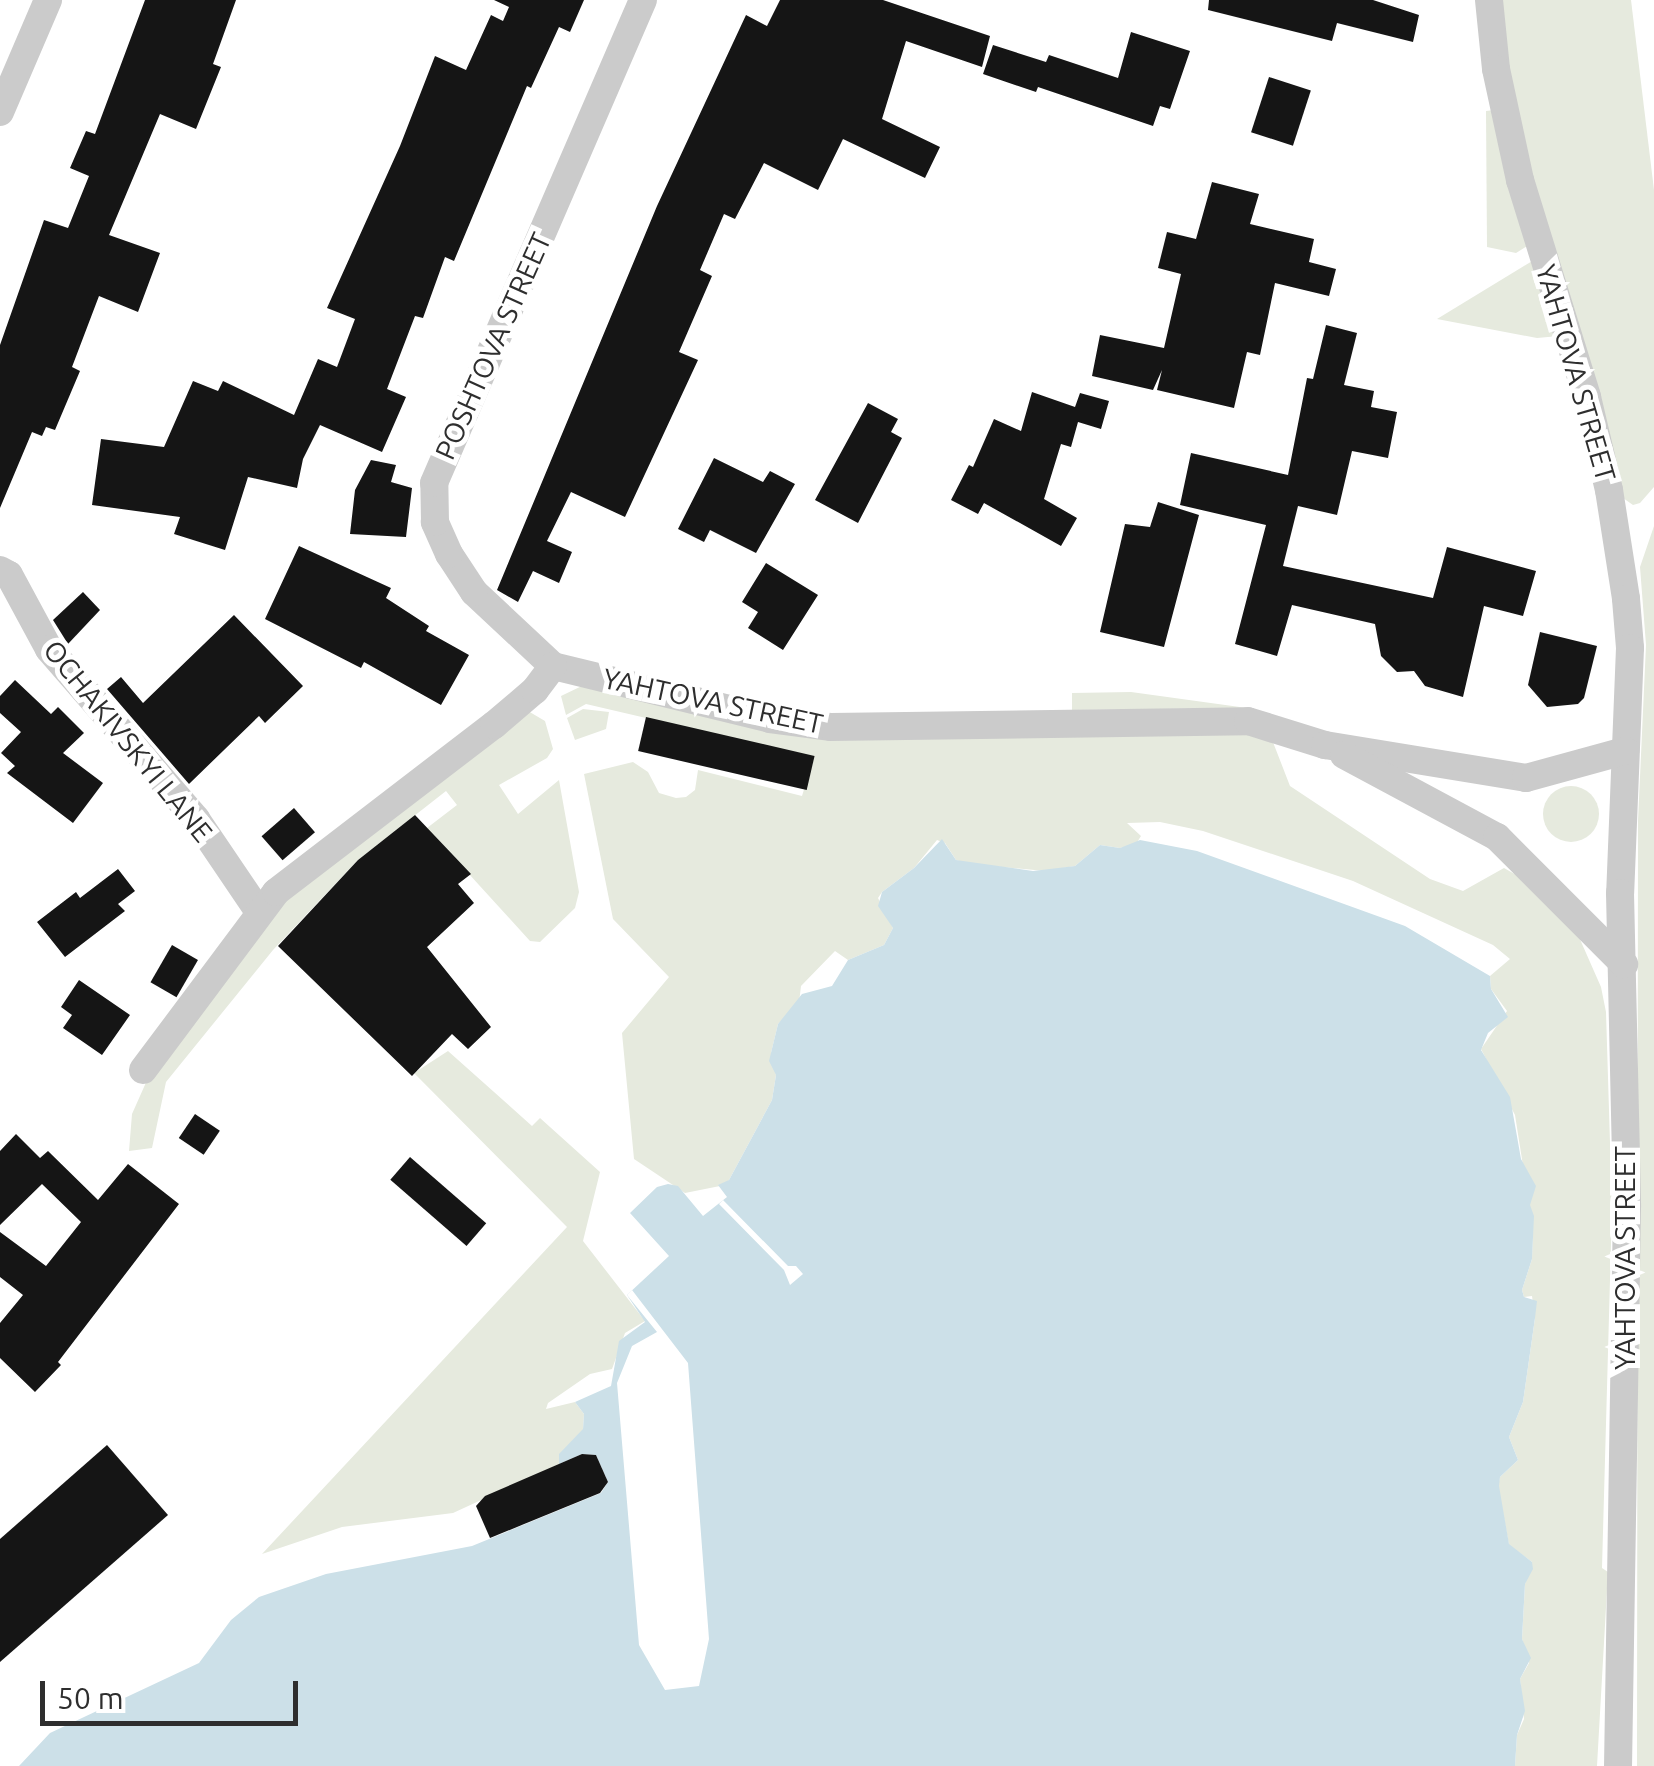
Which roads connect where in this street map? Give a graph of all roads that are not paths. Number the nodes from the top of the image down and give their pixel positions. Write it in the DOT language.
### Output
graph roads {
  1 [pos="48,0"];
  2 [pos="643,0"];
  3 [pos="1489,0"];
  4 [pos="0,112"];
  5 [pos="0,570"];
  6 [pos="553,666"];
  7 [pos="1325,744"];
  8 [pos="1625,751"];
  9 [pos="259,912"];
  10 [pos="1624,964"];
  11 [pos="144,1070"];
  12 [pos="1618,1766"];
  1 -- 4 [label="street"];
  2 -- 6 [label="street, POSHTOVA STREET"];
  3 -- 8 [label="street, YAHTOVA STREET"];
  5 -- 9 [label="street, OCHAKIVSKYI LANE"];
  6 -- 7 [label="street, YAHTOVA STREET"];
  6 -- 9 [label="street"];
  7 -- 8 [label="street, YAHTOVA STREET"];
  7 -- 10 [label="street"];
  8 -- 10 [label="street, YAHTOVA STREET"];
  9 -- 11 [label="street"];
  10 -- 12 [label="street, YAHTOVA STREET"];
}
